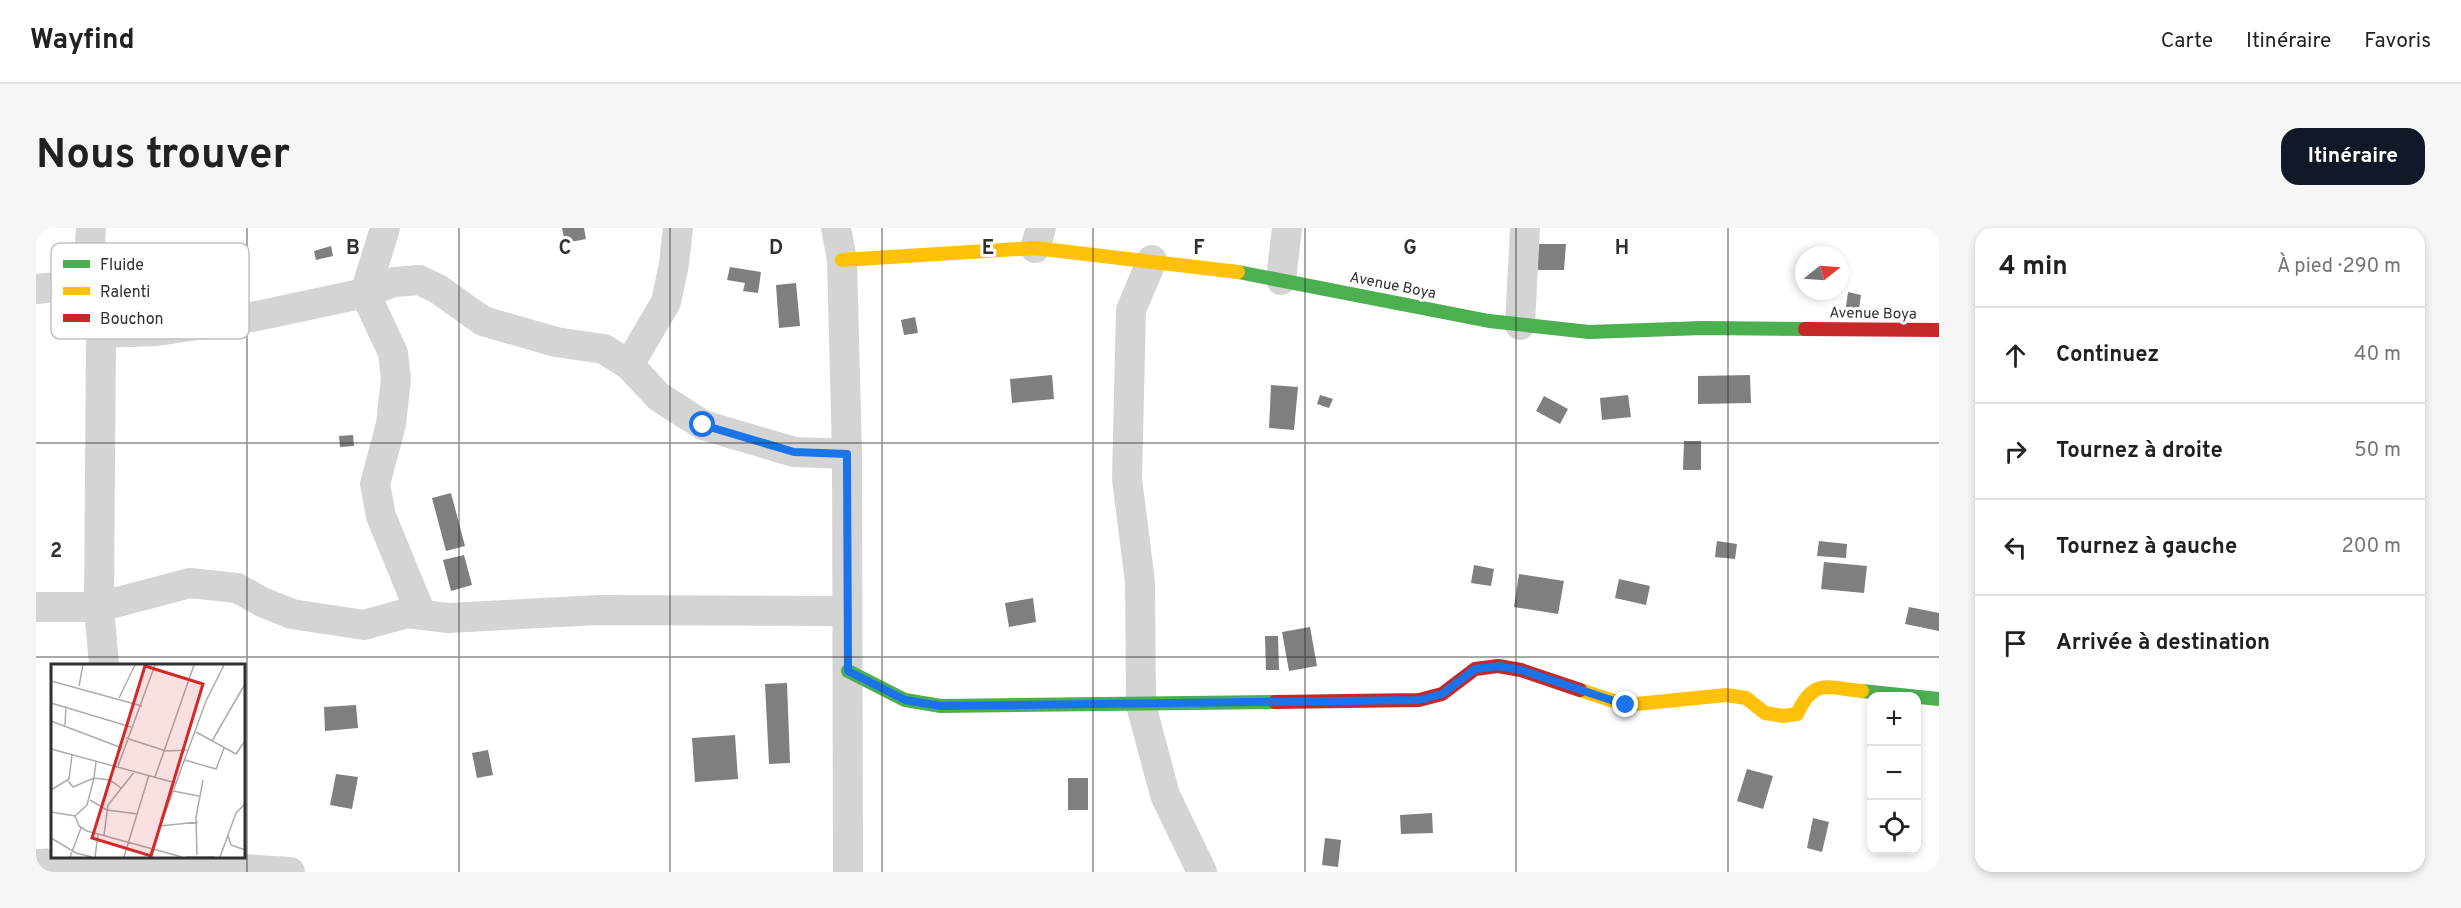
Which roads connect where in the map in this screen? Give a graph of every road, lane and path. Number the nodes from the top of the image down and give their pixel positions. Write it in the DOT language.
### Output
graph roads {
  1 [pos="92,228"];
  2 [pos="385,228"];
  3 [pos="678,228"];
  4 [pos="836,228"];
  5 [pos="1287,228"];
  6 [pos="1525,228"];
  7 [pos="1038,238"];
  8 [pos="91,243"];
  9 [pos="842,260"];
  10 [pos="1152,260"];
  11 [pos="1281,280"];
  12 [pos="51,287"];
  13 [pos="36,289"];
  14 [pos="365,293"];
  15 [pos="249,316"];
  16 [pos="1520,326"];
  17 [pos="1939,330"];
  18 [pos="101,339"];
  19 [pos="628,365"];
  20 [pos="847,454"];
  21 [pos="36,607"];
  22 [pos="99,607"];
  23 [pos="847,611"];
  24 [pos="421,614"];
  25 [pos="104,664"];
  26 [pos="848,671"];
  27 [pos="1939,699"];
  28 [pos="1141,705"];
  29 [pos="117,863"];
  30 [pos="36,864"];
  31 [pos="290,872"];
  32 [pos="848,872"];
  33 [pos="1202,872"];
  1 -- 8 [label="street"];
  2 -- 14 [label="street"];
  3 -- 19 [label="street"];
  4 -- 9 [label="street"];
  5 -- 11 [label="street"];
  6 -- 16 [label="street"];
  7 -- 9 [label="street, Avenue Boya"];
  7 -- 10 [label="street, Avenue Boya"];
  9 -- 20 [label="street"];
  10 -- 11 [label="street, Avenue Boya"];
  10 -- 28 [label="street"];
  11 -- 16 [label="street, Avenue Boya"];
  12 -- 13 [label="street"];
  14 -- 15 [label="street"];
  14 -- 19 [label="street"];
  14 -- 24 [label="street"];
  16 -- 17 [label="street, Avenue Boya"];
  18 -- 22 [label="street"];
  19 -- 20 [label="street"];
  20 -- 23 [label="street"];
  21 -- 22 [label="street"];
  22 -- 24 [label="street"];
  22 -- 25 [label="street"];
  23 -- 24 [label="street"];
  23 -- 26 [label="street"];
  26 -- 28 [label="street"];
  26 -- 32 [label="street"];
  27 -- 28 [label="street"];
  28 -- 33 [label="street"];
  29 -- 30 [label="street"];
  29 -- 31 [label="street"];
}
